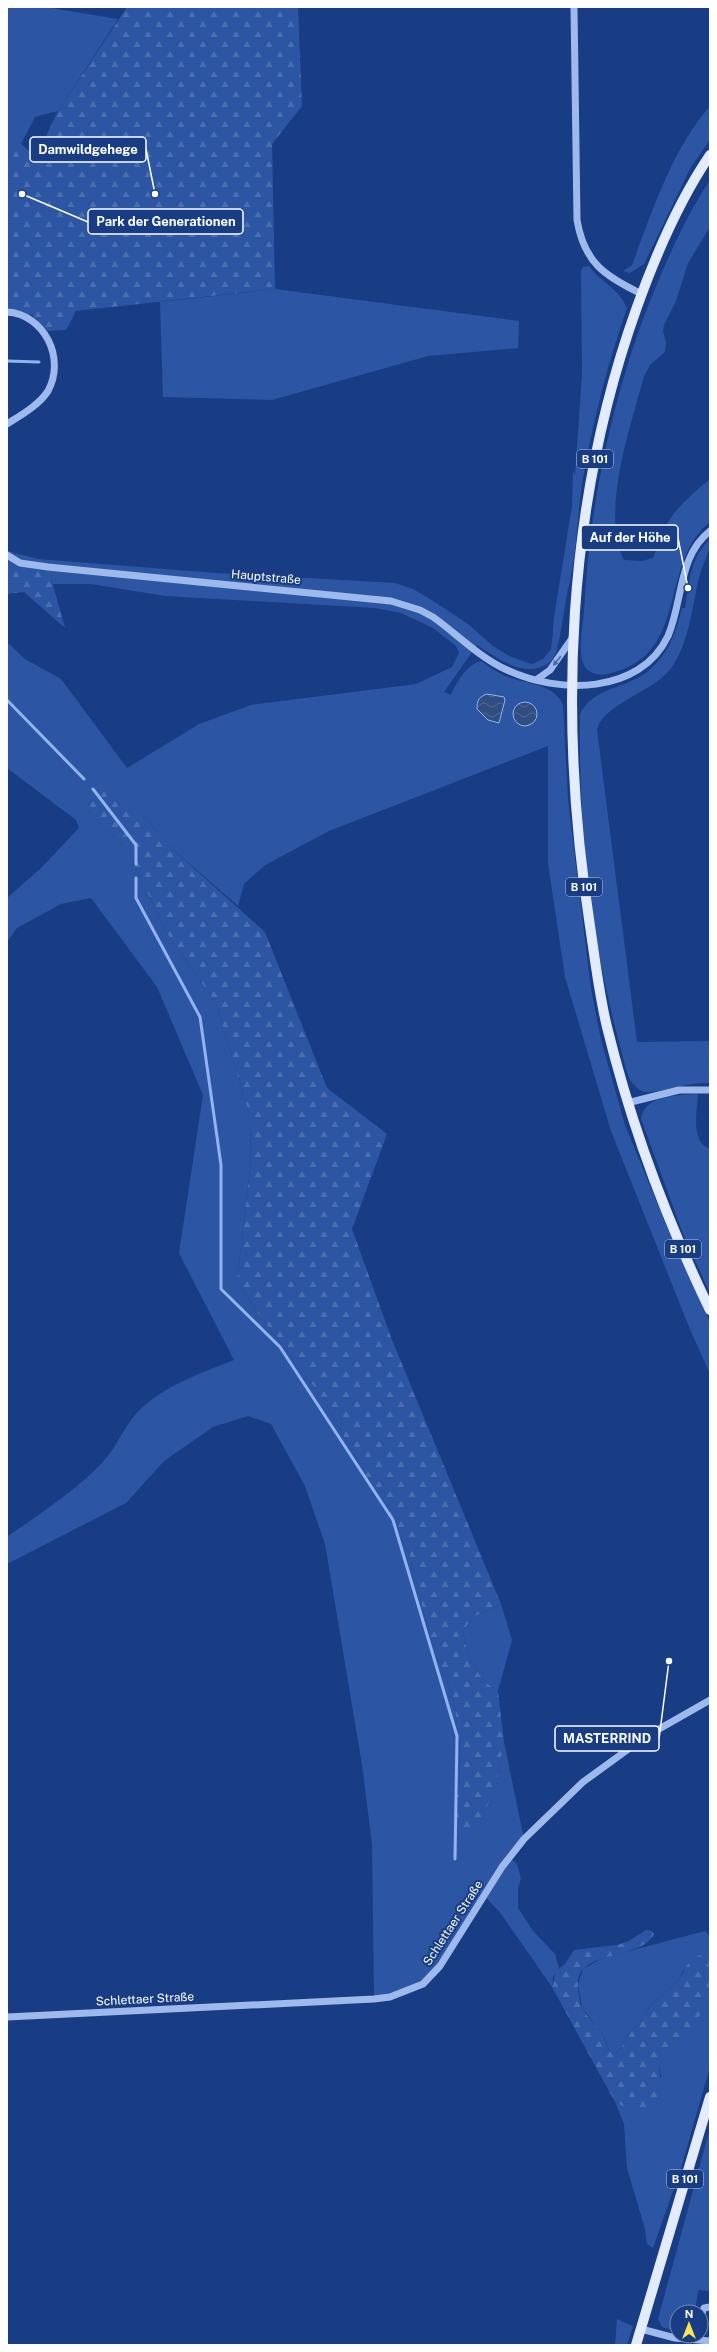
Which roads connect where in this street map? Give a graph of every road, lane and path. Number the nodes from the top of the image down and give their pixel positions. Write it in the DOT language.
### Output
graph roads {
  1 [pos="574,7"];
  2 [pos="710,155"];
  3 [pos="642,294"];
  4 [pos="7,312"];
  5 [pos="7,424"];
  6 [pos="710,531"];
  7 [pos="7,555"];
  8 [pos="573,637"];
  9 [pos="536,680"];
  10 [pos="572,686"];
  11 [pos="710,1090"];
  12 [pos="627,1103"];
  13 [pos="710,1310"];
  14 [pos="710,1700"];
  15 [pos="7,2017"];
  16 [pos="710,2097"];
  17 [pos="641,2330"];
  18 [pos="669,2337"];
  19 [pos="636,2345"];
  1 -- 3 [label="street"];
  2 -- 3 [label="main road, B 101"];
  3 -- 8 [label="main road, B 101"];
  4 -- 5 [label="street"];
  6 -- 10 [label="street, Hauptstraße"];
  7 -- 9 [label="street, Hauptstraße"];
  8 -- 9 [label="street, one-way"];
  8 -- 10 [label="main road, B 101"];
  9 -- 10 [label="street, Hauptstraße"];
  10 -- 12 [label="main road, B 101"];
  11 -- 12 [label="street"];
  12 -- 13 [label="main road, B 101"];
  14 -- 15 [label="street, Schlettaer Straße"];
  16 -- 17 [label="main road, B 101"];
  17 -- 18 [label="street"];
  17 -- 19 [label="main road, B 101"];
}
